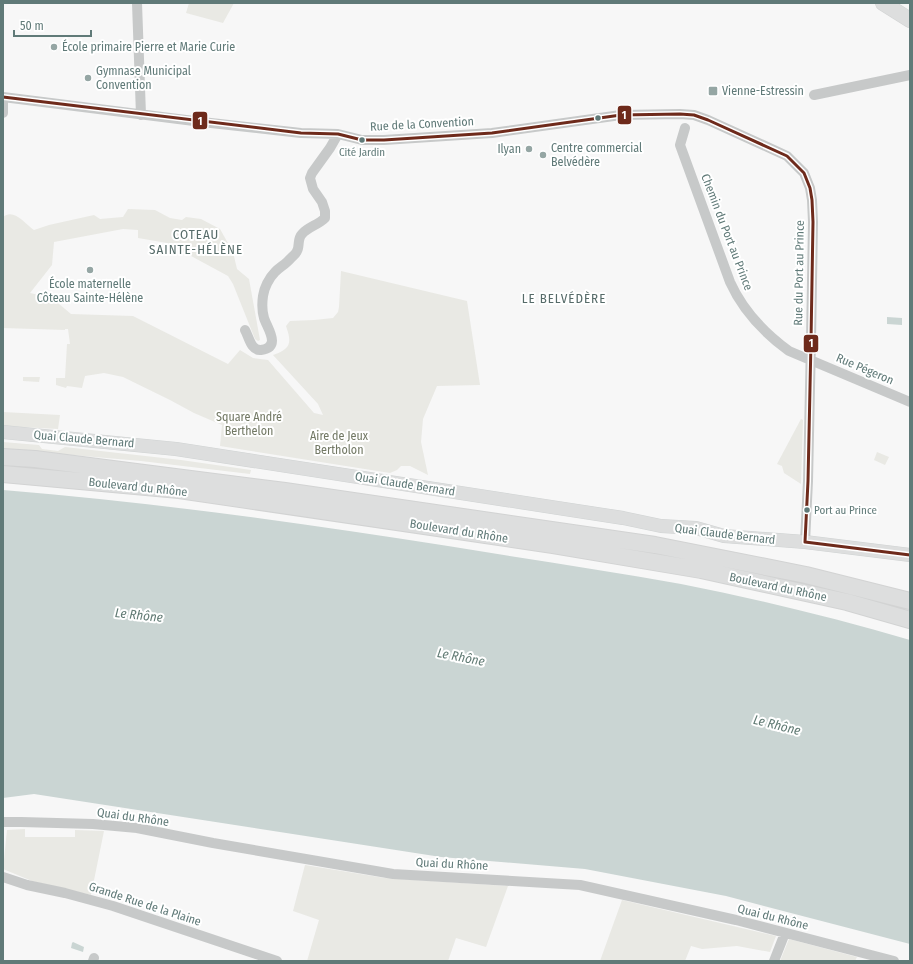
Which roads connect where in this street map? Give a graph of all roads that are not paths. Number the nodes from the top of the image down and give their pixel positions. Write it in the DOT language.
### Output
graph roads {
  1 [pos="137,3"];
  2 [pos="883,3"];
  3 [pos="910,20"];
  4 [pos="910,75"];
  5 [pos="814,95"];
  6 [pos="3,97"];
  7 [pos="3,113"];
  8 [pos="141,115"];
  9 [pos="685,128"];
  10 [pos="338,134"];
  11 [pos="787,156"];
  12 [pos="245,330"];
  13 [pos="810,361"];
  14 [pos="910,402"];
  15 [pos="3,432"];
  16 [pos="3,457"];
  17 [pos="3,474"];
  18 [pos="805,542"];
  19 [pos="910,555"];
  20 [pos="910,601"];
  21 [pos="910,620"];
  22 [pos="3,822"];
  23 [pos="3,877"];
  24 [pos="785,933"];
  25 [pos="277,961"];
  26 [pos="774,961"];
  27 [pos="894,961"];
  1 -- 8 [label="street"];
  2 -- 3 [label="main road"];
  4 -- 5 [label="street"];
  6 -- 7 [label="street"];
  6 -- 8 [label="street, Rue de la Convention"];
  8 -- 10 [label="street, Rue de la Convention"];
  9 -- 13 [label="street, Chemin du Port au Prince"];
  10 -- 11 [label="street, Rue de la Convention"];
  10 -- 12 [label="street"];
  11 -- 13 [label="street, Rue du Port au Prince"];
  13 -- 14 [label="street, Rue Pégeron"];
  13 -- 18 [label="street, Rue du Port au Prince"];
  15 -- 18 [label="main road, Quai Claude Bernard"];
  16 -- 20 [label="highway, Boulevard du Rhône"];
  17 -- 21 [label="highway, Boulevard du Rhône"];
  18 -- 19 [label="main road, Quai Claude Bernard"];
  22 -- 24 [label="street, Quai du Rhône"];
  23 -- 25 [label="street, Grande Rue de la Plaine"];
  24 -- 26 [label="street"];
  24 -- 27 [label="street, Quai du Rhône"];
}
